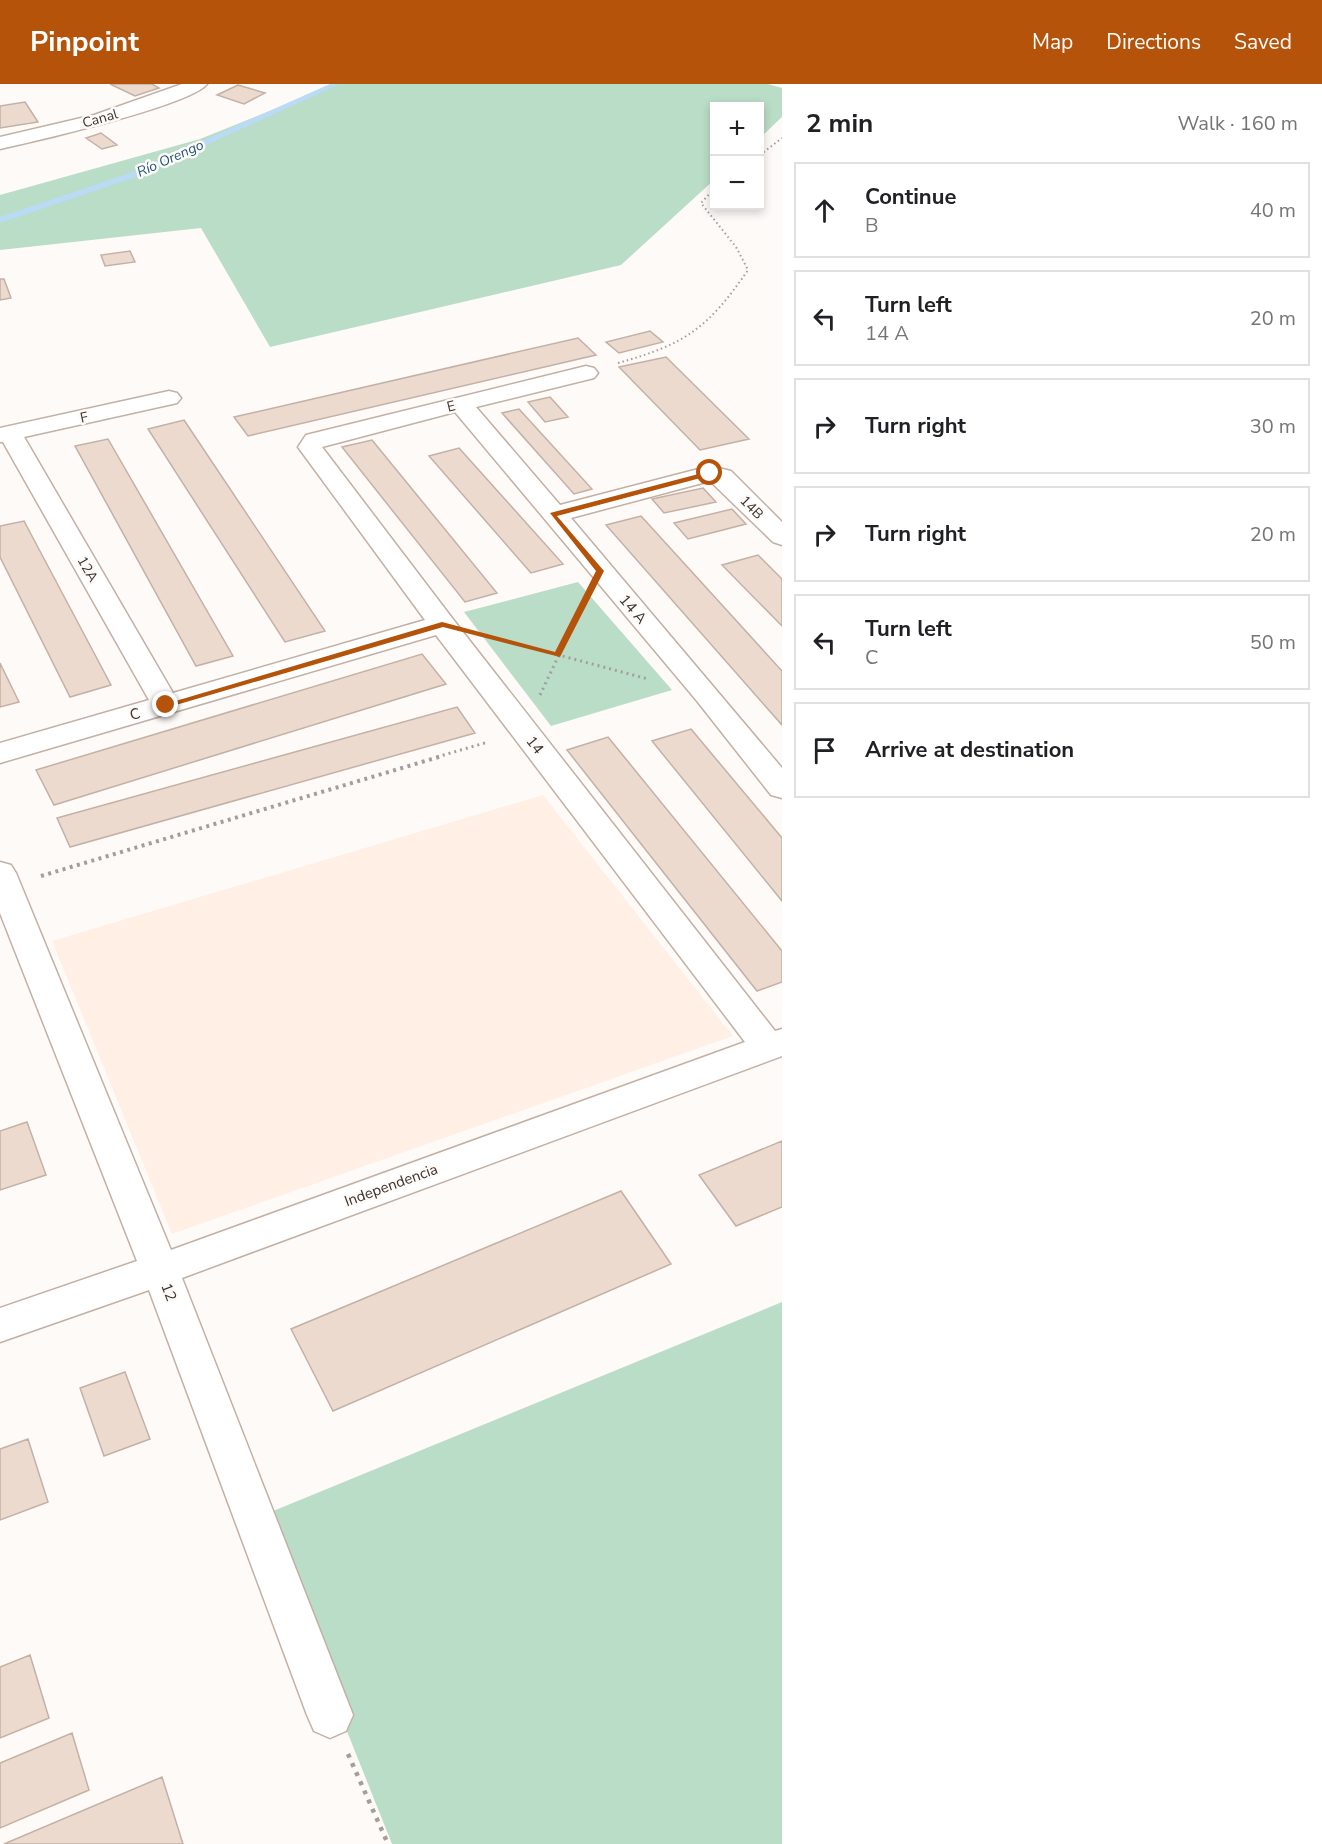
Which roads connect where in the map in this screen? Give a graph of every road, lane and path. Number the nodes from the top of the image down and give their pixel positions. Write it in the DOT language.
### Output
graph roads {
  1 [pos="198,84"];
  2 [pos="782,138"];
  3 [pos="0,143"];
  4 [pos="764,151"];
  5 [pos="710,193"];
  6 [pos="586,373"];
  7 [pos="169,398"];
  8 [pos="460,404"];
  9 [pos="5,434"];
  10 [pos="315,440"];
  11 [pos="552,515"];
  12 [pos="782,537"];
  13 [pos="600,571"];
  14 [pos="442,624"];
  15 [pos="557,655"];
  16 [pos="707,695"];
  17 [pos="166,705"];
  18 [pos="524,731"];
  19 [pos="0,753"];
  20 [pos="782,788"];
  21 [pos="3,880"];
  22 [pos="775,1045"];
  23 [pos="160,1269"];
  24 [pos="0,1325"];
  25 [pos="330,1715"];
  26 [pos="388,1844"];
  1 -- 3 [label="street, Canal"];
  2 -- 4 [label="path"];
  5 -- 6 [label="path"];
  6 -- 8 [label="street, E"];
  7 -- 9 [label="street, F"];
  8 -- 10 [label="street, E"];
  8 -- 11 [label="street, 14 A"];
  9 -- 17 [label="street, 12A"];
  10 -- 14 [label="street, 14"];
  11 -- 12 [label="street, 14B"];
  11 -- 13 [label="street, 14 A"];
  13 -- 15 [label="path"];
  13 -- 16 [label="street, 14 A"];
  14 -- 15 [label="path"];
  14 -- 17 [label="street, C"];
  14 -- 18 [label="street, 14"];
  15 -- 16 [label="path"];
  15 -- 18 [label="path"];
  16 -- 20 [label="street, 14 A"];
  17 -- 19 [label="street, C"];
  18 -- 21 [label="path"];
  18 -- 22 [label="street, 14"];
  21 -- 23 [label="street, 12"];
  22 -- 23 [label="street, Independencia"];
  23 -- 24 [label="street, Independencia"];
  23 -- 25 [label="street, 12"];
  25 -- 26 [label="path"];
}
